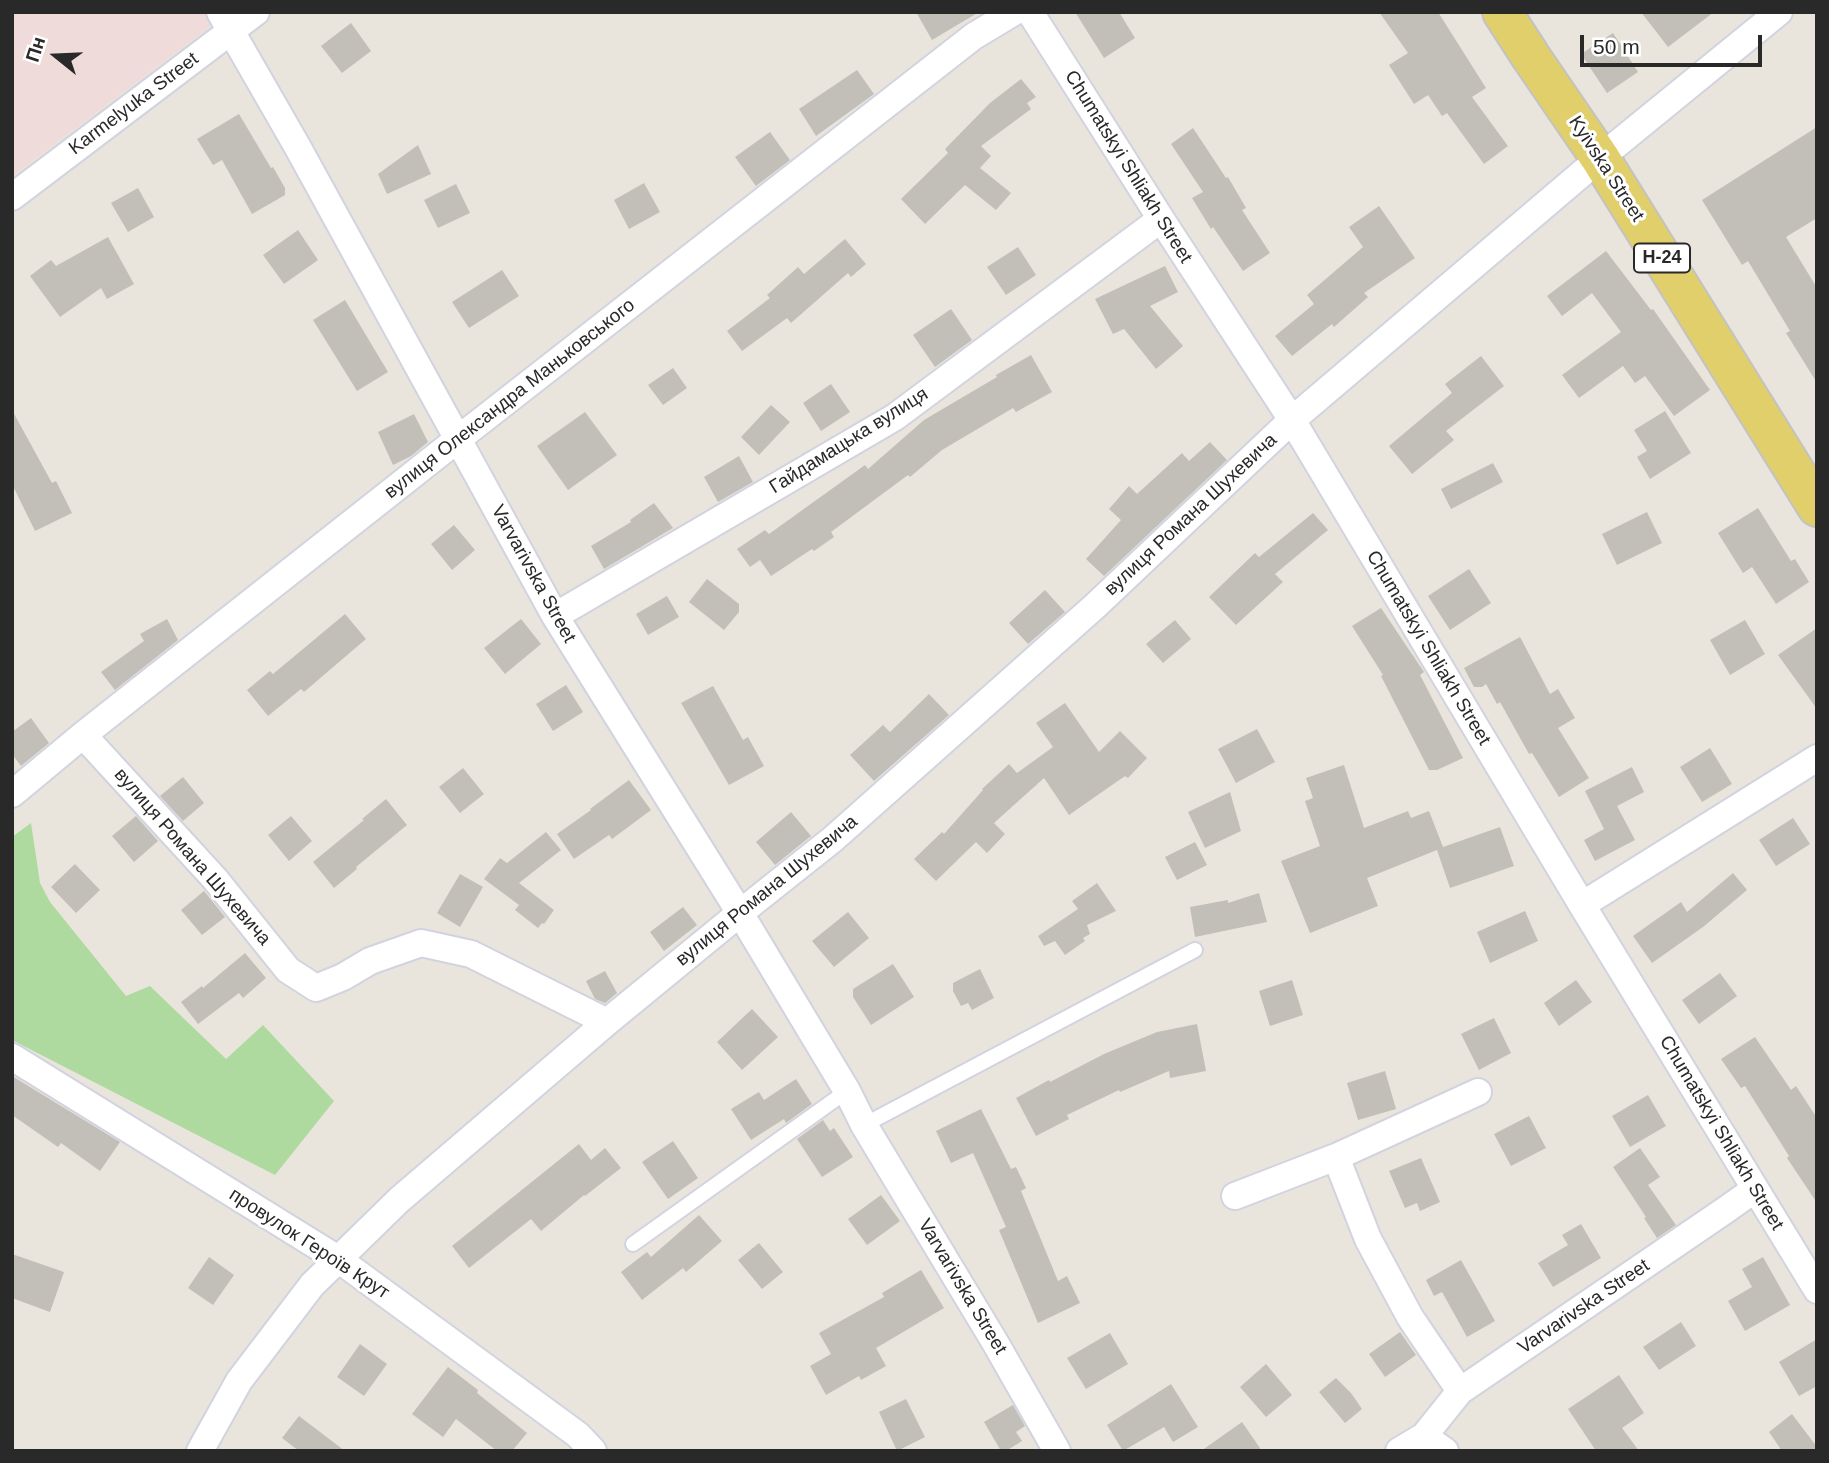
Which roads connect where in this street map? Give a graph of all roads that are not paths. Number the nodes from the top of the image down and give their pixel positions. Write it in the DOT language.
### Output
graph roads {
  1 [pos="256,12"];
  2 [pos="1014,12"];
  3 [pos="1030,12"];
  4 [pos="1502,12"];
  5 [pos="1779,12"];
  6 [pos="225,22"];
  7 [pos="1600,158"];
  8 [pos="12,197"];
  9 [pos="1161,219"];
  10 [pos="1292,420"];
  11 [pos="458,439"];
  12 [pos="1817,507"];
  13 [pos="555,616"];
  14 [pos="83,735"];
  15 [pos="1817,758"];
  16 [pos="12,794"];
  17 [pos="1582,905"];
  18 [pos="740,913"];
  19 [pos="1195,950"];
  20 [pos="607,1022"];
  21 [pos="12,1057"];
  22 [pos="847,1091"];
  23 [pos="1478,1092"];
  24 [pos="864,1125"];
  25 [pos="1336,1157"];
  26 [pos="1755,1189"];
  27 [pos="1235,1196"];
  28 [pos="633,1244"];
  29 [pos="338,1259"];
  30 [pos="1817,1290"];
  31 [pos="1460,1391"];
  32 [pos="1435,1443"];
  33 [pos="200,1451"];
  34 [pos="593,1451"];
  35 [pos="1057,1451"];
  36 [pos="1399,1451"];
  1 -- 6 [label="street, Karmelyuka Street"];
  2 -- 11 [label="street, вулиця Олександра Маньковського"];
  3 -- 9 [label="street, Chumatskyi Shliakh Street"];
  4 -- 7 [label="main road, Kyivska Street / Н-24"];
  5 -- 7 [label="street, вулиця Романа Шухевича"];
  6 -- 8 [label="street, Karmelyuka Street"];
  6 -- 11 [label="street, Varvarivska Street"];
  7 -- 10 [label="street, вулиця Романа Шухевича"];
  7 -- 12 [label="main road, Kyivska Street / Н-24"];
  9 -- 10 [label="street, Chumatskyi Shliakh Street"];
  9 -- 13 [label="street, Гайдамацька вулиця"];
  10 -- 17 [label="street, Chumatskyi Shliakh Street"];
  10 -- 18 [label="street, вулиця Романа Шухевича"];
  11 -- 13 [label="street, Varvarivska Street"];
  11 -- 14 [label="street, вулиця Олександра Маньковського"];
  13 -- 18 [label="street, Varvarivska Street"];
  14 -- 16 [label="street, вулиця Олександра Маньковського"];
  14 -- 20 [label="street, вулиця Романа Шухевича"];
  15 -- 17 [label="street"];
  17 -- 26 [label="street, Chumatskyi Shliakh Street"];
  18 -- 20 [label="street, вулиця Романа Шухевича"];
  18 -- 22 [label="street, Varvarivska Street"];
  19 -- 24 [label="lane"];
  20 -- 29 [label="street, вулиця Романа Шухевича"];
  21 -- 29 [label="street, провулок Героїв Крут"];
  22 -- 24 [label="street, Varvarivska Street"];
  22 -- 28 [label="lane"];
  23 -- 25 [label="street"];
  24 -- 35 [label="street, Varvarivska Street"];
  25 -- 27 [label="street"];
  25 -- 31 [label="street"];
  26 -- 30 [label="street, Chumatskyi Shliakh Street"];
  26 -- 31 [label="street, Varvarivska Street"];
  29 -- 33 [label="street, вулиця Романа Шухевича"];
  29 -- 34 [label="street, провулок Героїв Крут"];
  31 -- 32 [label="street, Varvarivska Street"];
  32 -- 36 [label="street, Varvarivska Street"];
}
